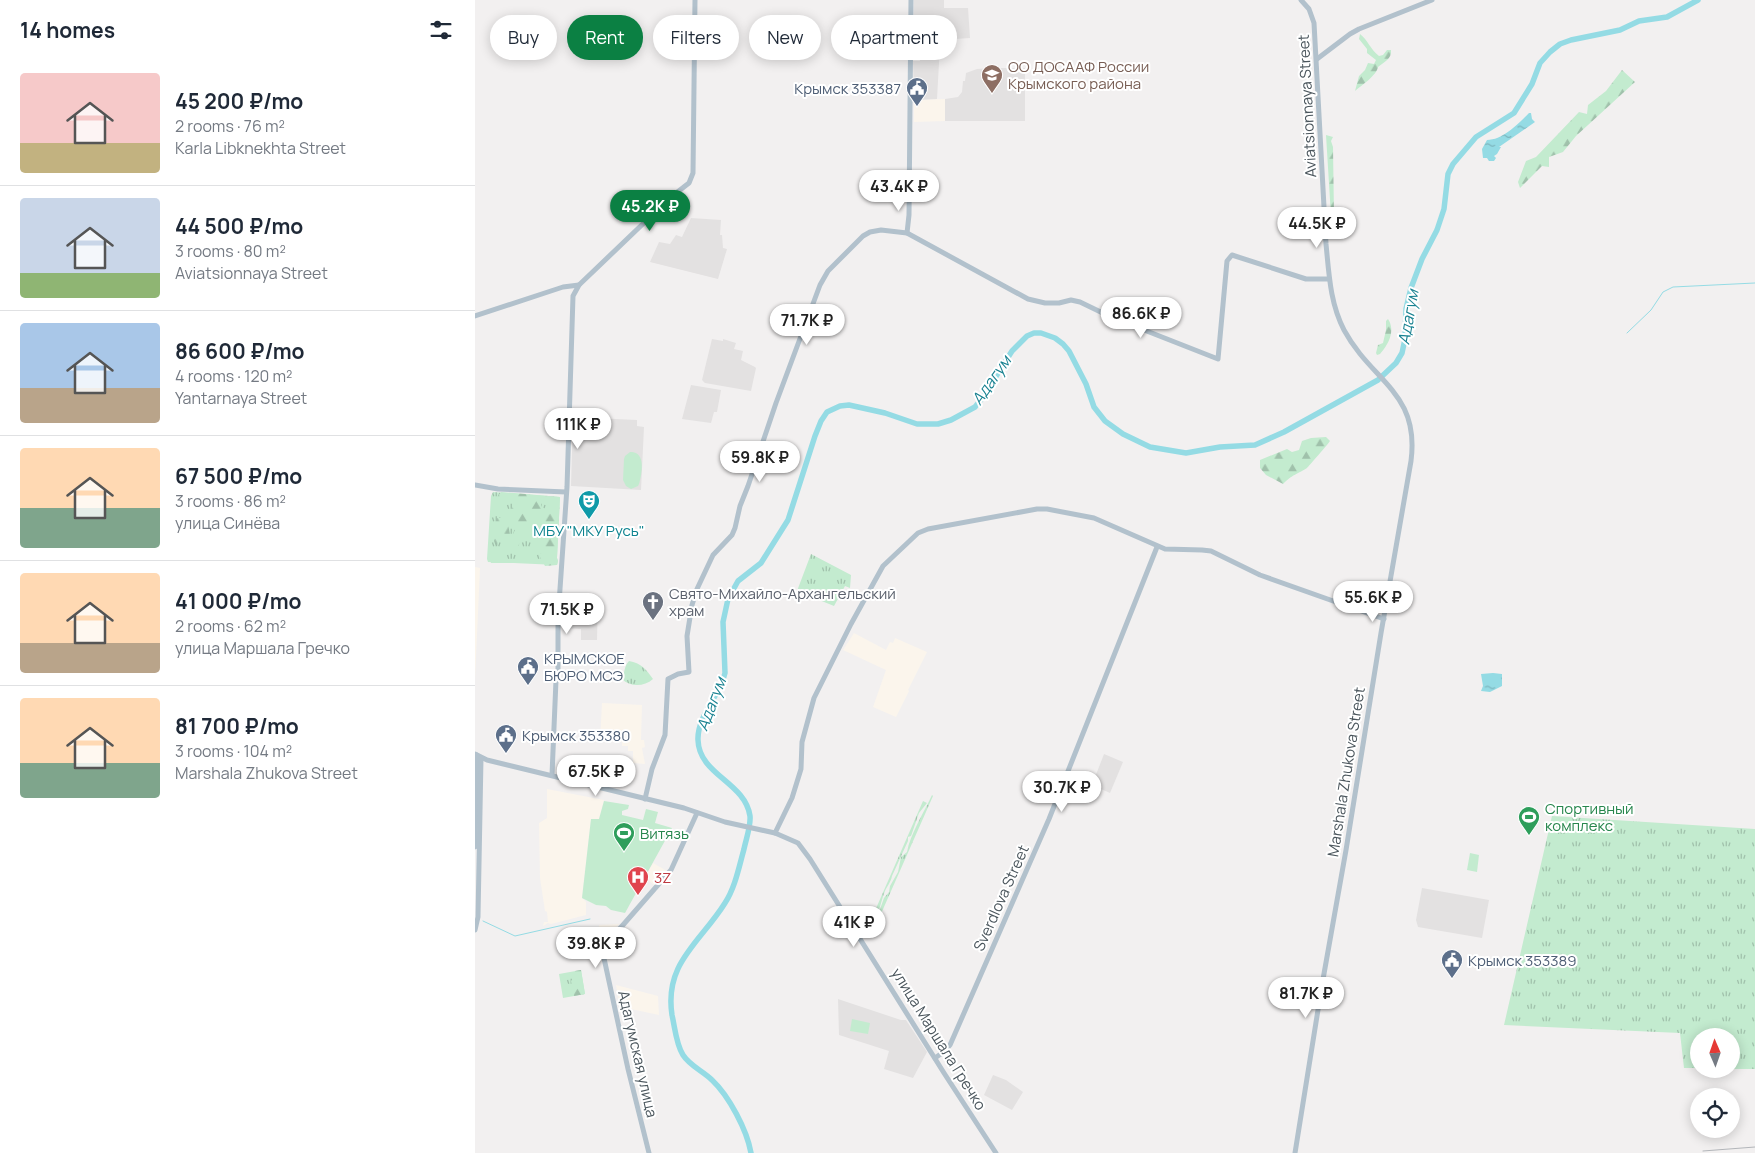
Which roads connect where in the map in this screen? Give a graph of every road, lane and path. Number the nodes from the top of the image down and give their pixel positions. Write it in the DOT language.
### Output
graph roads {
  1 [pos="695,0"];
  2 [pos="911,0"];
  3 [pos="1301,0"];
  4 [pos="1433,0"];
  5 [pos="1317,59"];
  6 [pos="907,233"];
  7 [pos="1329,279"];
  8 [pos="579,285"];
  9 [pos="475,316"];
  10 [pos="1398,397"];
  11 [pos="475,485"];
  12 [pos="566,492"];
  13 [pos="1157,547"];
  14 [pos="1384,619"];
  15 [pos="478,756"];
  16 [pos="552,775"];
  17 [pos="645,799"];
  18 [pos="697,813"];
  19 [pos="775,833"];
  20 [pos="475,847"];
  21 [pos="477,875"];
  22 [pos="475,930"];
  23 [pos="935,1058"];
  24 [pos="649,1153"];
  25 [pos="997,1153"];
  26 [pos="1295,1153"];
  1 -- 8 [label="main road"];
  2 -- 6 [label="main road"];
  3 -- 5 [label="main road, Aviatsionnaya Street"];
  4 -- 5 [label="main road"];
  5 -- 7 [label="main road, Aviatsionnaya Street"];
  6 -- 7 [label="main road"];
  6 -- 17 [label="main road"];
  7 -- 10 [label="main road, Aviatsionnaya Street"];
  8 -- 9 [label="main road"];
  8 -- 12 [label="main road"];
  10 -- 14 [label="main road, Marshala Zhukova Street"];
  11 -- 12 [label="main road"];
  12 -- 16 [label="main road"];
  13 -- 14 [label="main road"];
  13 -- 19 [label="main road"];
  13 -- 23 [label="main road, Sverdlova Street"];
  14 -- 26 [label="main road, Marshala Zhukova Street"];
  15 -- 16 [label="main road, улица Маршала Гречко"];
  15 -- 20 [label="main road"];
  15 -- 21 [label="main road"];
  16 -- 17 [label="main road, улица Маршала Гречко"];
  17 -- 18 [label="main road, улица Маршала Гречко"];
  18 -- 19 [label="main road, улица Маршала Гречко"];
  18 -- 24 [label="main road, Адагумская улица"];
  19 -- 23 [label="main road, улица Маршала Гречко"];
  21 -- 22 [label="main road"];
  23 -- 25 [label="main road, улица Маршала Гречко"];
}
